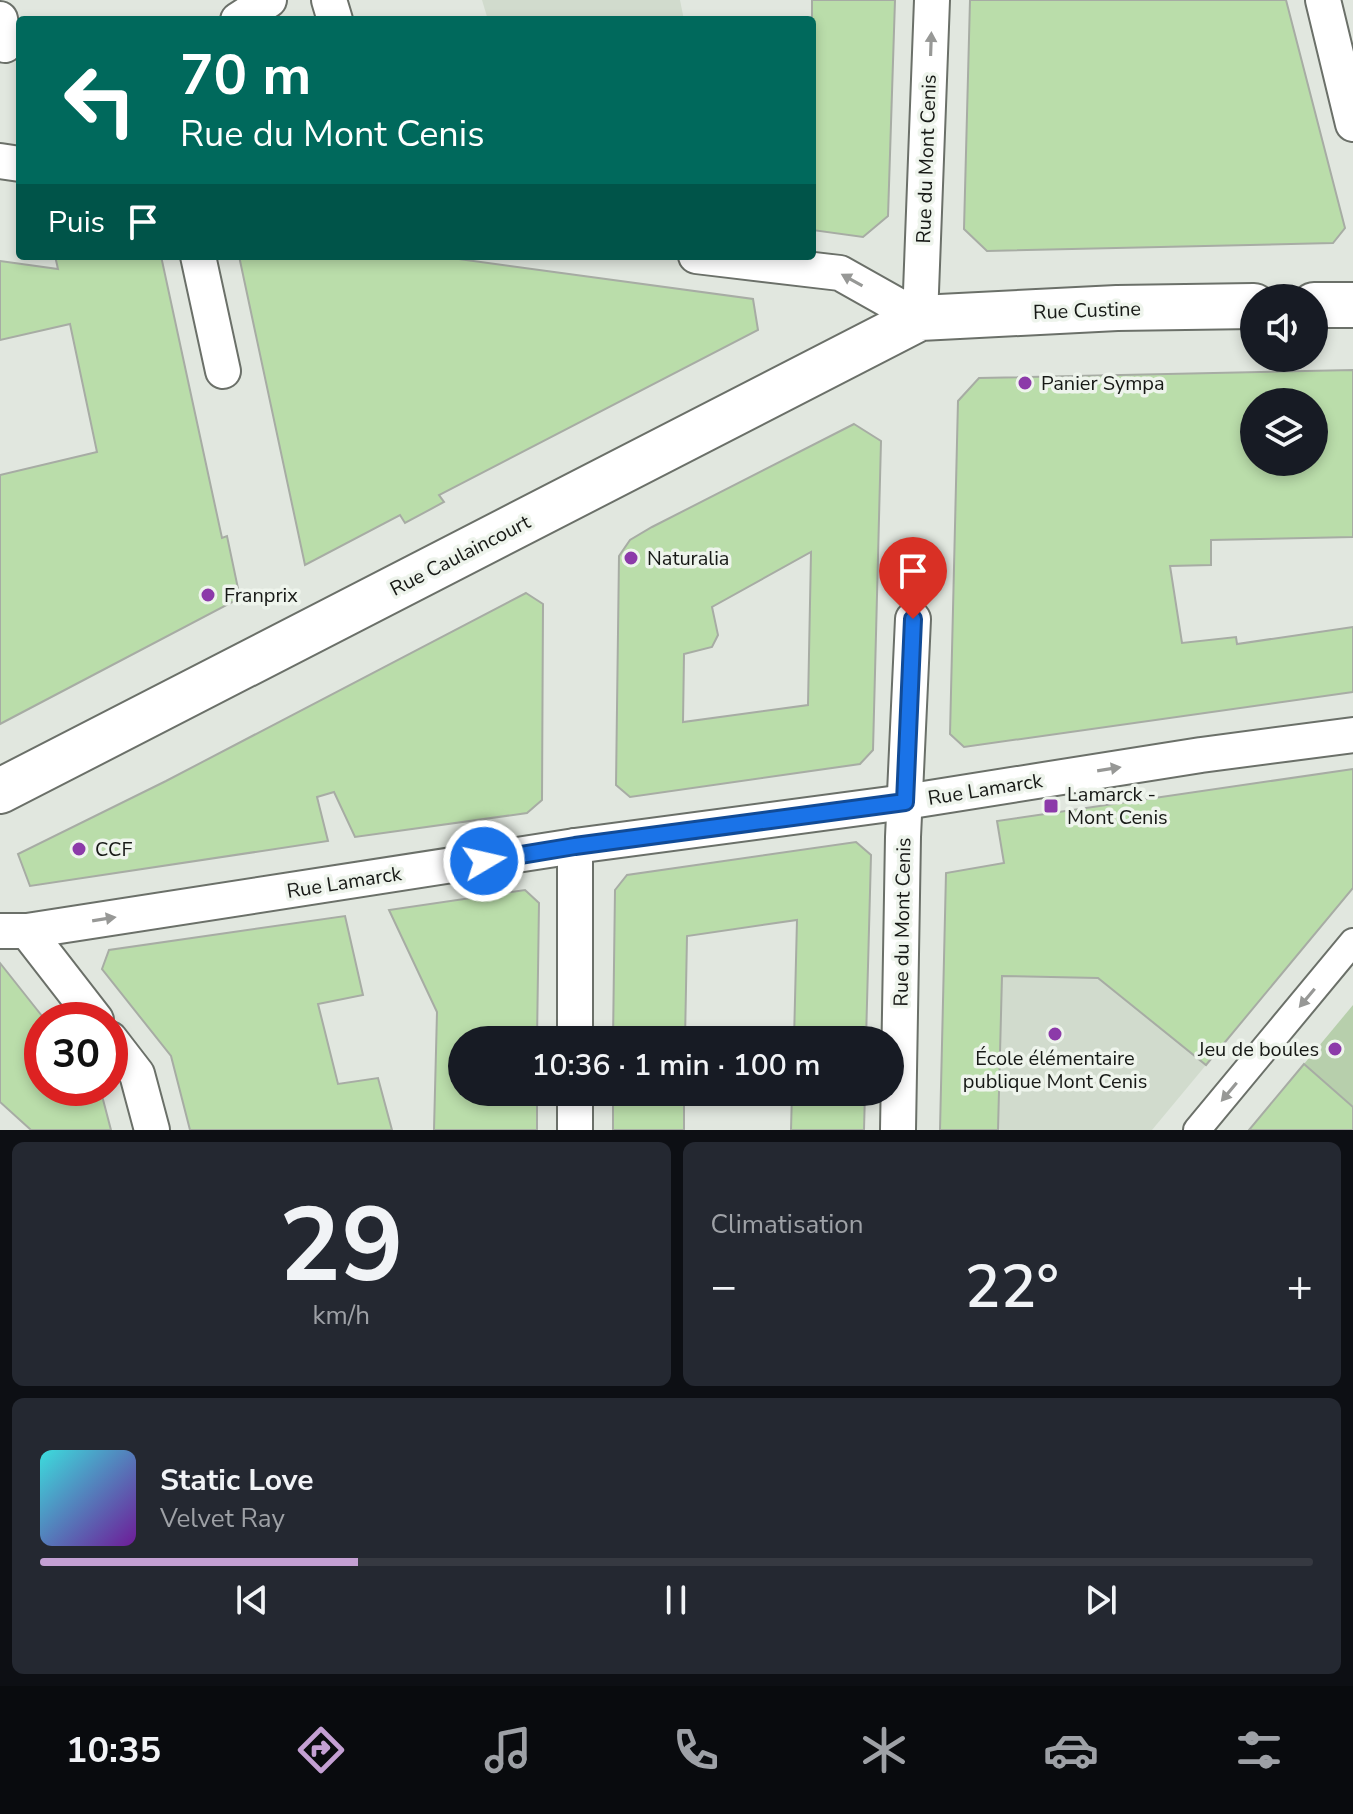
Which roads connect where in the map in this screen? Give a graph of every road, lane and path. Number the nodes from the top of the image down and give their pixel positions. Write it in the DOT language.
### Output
graph roads {
  1 [pos="269,0"];
  2 [pos="932,0"];
  3 [pos="1323,0"];
  4 [pos="244,16"];
  5 [pos="1353,124"];
  6 [pos="199,260"];
  7 [pos="730,260"];
  8 [pos="1328,305"];
  9 [pos="1353,305"];
  10 [pos="1240,306"];
  11 [pos="920,318"];
  12 [pos="223,371"];
  13 [pos="913,619"];
  14 [pos="1353,735"];
  15 [pos="0,791"];
  16 [pos="905,802"];
  17 [pos="575,846"];
  18 [pos="14,931"];
  19 [pos="1353,942"];
  20 [pos="79,1002"];
  21 [pos="575,1026"];
  22 [pos="128,1062"];
  23 [pos="575,1106"];
  24 [pos="152,1130"];
  25 [pos="575,1130"];
  26 [pos="898,1130"];
  27 [pos="1197,1130"];
  1 -- 4 [label="street"];
  11 -- 2 [label="street, Rue du Mont Cenis, one-way"];
  3 -- 5 [label="street"];
  6 -- 12 [label="street"];
  11 -- 7 [label="street, one-way"];
  8 -- 9 [label="street"];
  10 -- 11 [label="street, Rue Custine"];
  11 -- 15 [label="street, Rue Caulaincourt"];
  13 -- 16 [label="street, Rue du Mont Cenis"];
  16 -- 14 [label="street, Rue Lamarck, one-way"];
  16 -- 17 [label="street, Rue Lamarck"];
  16 -- 26 [label="street, Rue du Mont Cenis"];
  18 -- 17 [label="street, Rue Lamarck, one-way"];
  17 -- 21 [label="street"];
  18 -- 20 [label="street"];
  19 -- 27 [label="street, one-way"];
  22 -- 24 [label="street"];
  23 -- 25 [label="street"];
}
